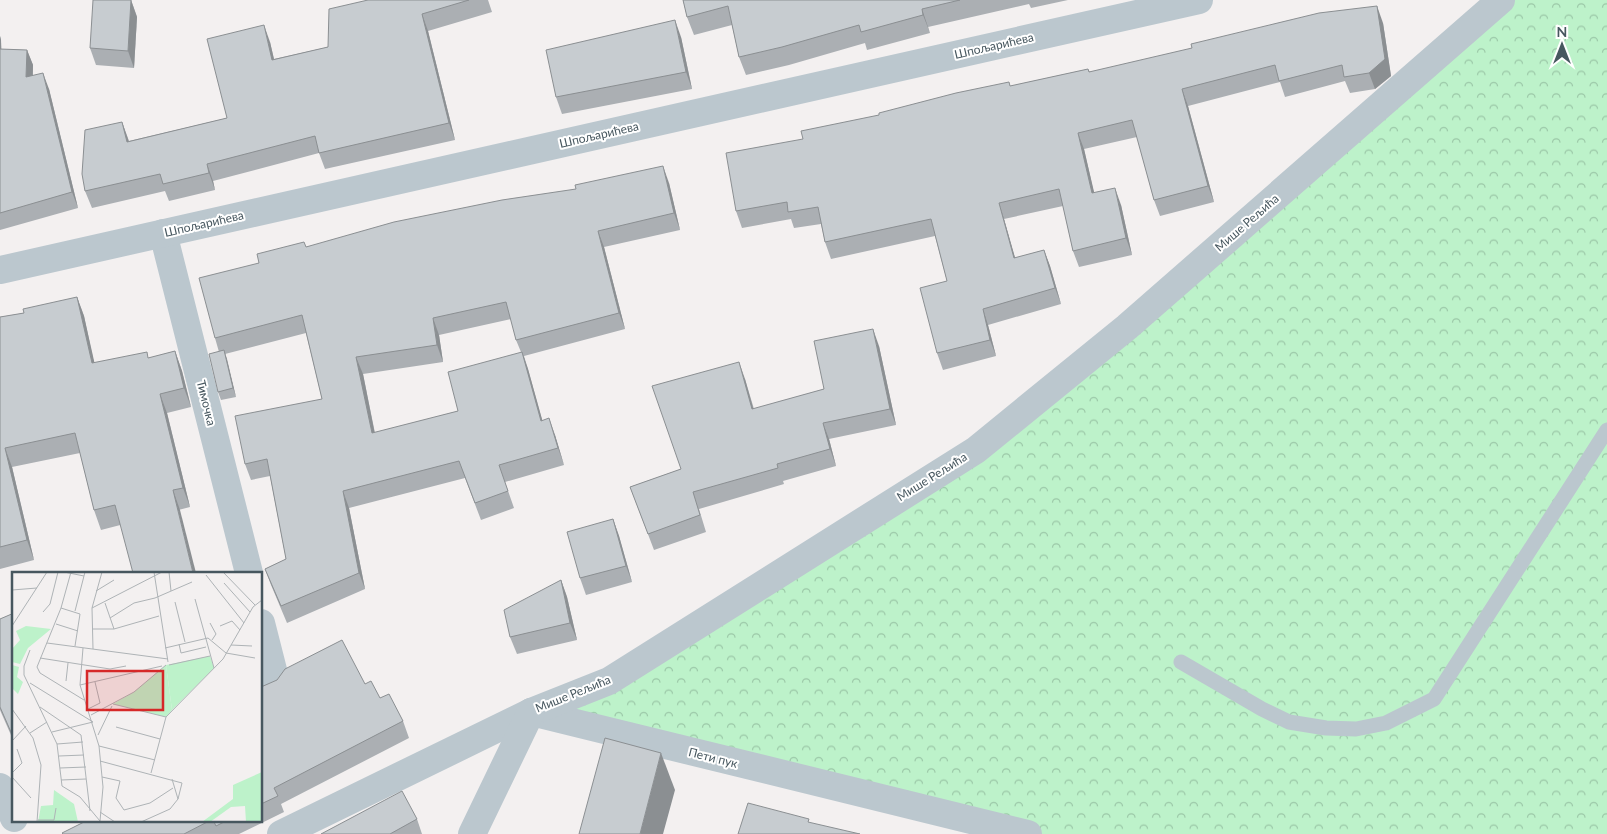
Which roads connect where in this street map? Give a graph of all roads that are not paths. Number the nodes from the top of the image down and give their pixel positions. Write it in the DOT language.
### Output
graph roads {
  1 [pos="1199,0"];
  2 [pos="1501,0"];
  3 [pos="1475,10"];
  4 [pos="163,234"];
  5 [pos="0,270"];
  6 [pos="1607,430"];
  7 [pos="248,572"];
  8 [pos="262,631"];
  9 [pos="1181,662"];
  10 [pos="269,686"];
  11 [pos="531,712"];
  12 [pos="282,834"];
  13 [pos="472,834"];
  14 [pos="1028,834"];
  1 -- 4 [label="street, Шпољарићева"];
  2 -- 3 [label="street, Мише Рељића"];
  3 -- 11 [label="street, Мише Рељића"];
  4 -- 5 [label="street, Шпољарићева"];
  4 -- 7 [label="street, Тимочка"];
  6 -- 9 [label="lane"];
  8 -- 10 [label="street"];
  11 -- 12 [label="street, Мише Рељића"];
  11 -- 13 [label="street"];
  11 -- 14 [label="street, Пети пук"];
}
